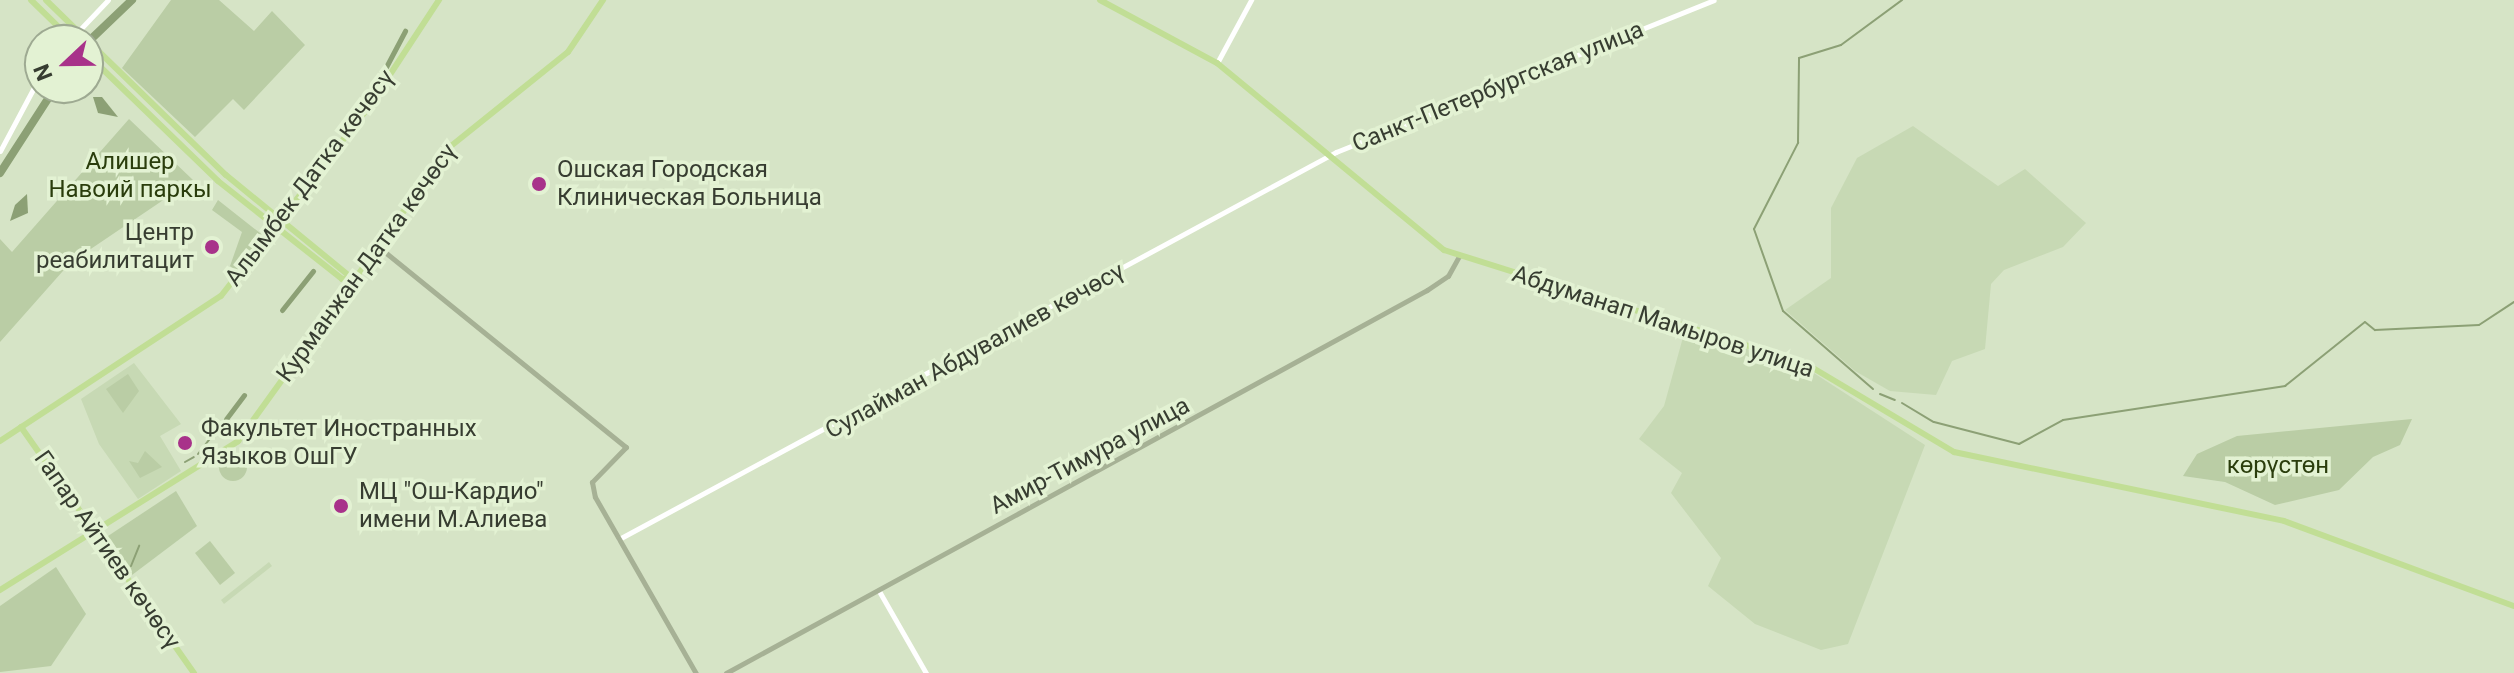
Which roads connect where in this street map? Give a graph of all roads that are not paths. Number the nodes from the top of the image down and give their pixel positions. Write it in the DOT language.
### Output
graph roads {
  1 [pos="31,0"];
  2 [pos="46,0"];
  3 [pos="108,0"];
  4 [pos="439,0"];
  5 [pos="603,0"];
  6 [pos="1100,0"];
  7 [pos="1251,0"];
  8 [pos="1714,0"];
  9 [pos="55,24"];
  10 [pos="71,24"];
  11 [pos="86,24"];
  12 [pos="104,56"];
  13 [pos="1217,63"];
  14 [pos="104,70"];
  15 [pos="25,104"];
  16 [pos="0,151"];
  17 [pos="1327,158"];
  18 [pos="283,219"];
  19 [pos="276,228"];
  20 [pos="375,244"];
  21 [pos="1459,256"];
  22 [pos="352,278"];
  23 [pos="21,427"];
  24 [pos="0,441"];
  25 [pos="92,536"];
  26 [pos="619,539"];
  27 [pos="0,590"];
  28 [pos="879,591"];
  29 [pos="2513,604"];
  30 [pos="194,673"];
  31 [pos="696,673"];
  32 [pos="726,673"];
  33 [pos="926,673"];
  1 -- 9 [label="main road"];
  2 -- 10 [label="main road"];
  3 -- 11 [label="street"];
  4 -- 18 [label="main road, Алымбек Датка көчөсү"];
  5 -- 20 [label="main road, Курманжан Датка көчөсү"];
  6 -- 13 [label="main road, Абдуманап Мамыров улица"];
  7 -- 13 [label="street"];
  8 -- 17 [label="street, Санкт-Петербургская улица"];
  12 -- 18 [label="main road"];
  13 -- 17 [label="main road, Абдуманап Мамыров улица"];
  14 -- 19 [label="main road"];
  15 -- 16 [label="street"];
  17 -- 21 [label="main road, Абдуманап Мамыров улица"];
  17 -- 26 [label="street, Сулайман Абдувалиев көчөсү"];
  18 -- 19 [label="main road, Алымбек Датка көчөсү"];
  18 -- 22 [label="main road"];
  19 -- 22 [label="main road"];
  19 -- 23 [label="main road, Алымбек Датка көчөсү"];
  20 -- 22 [label="main road, Курманжан Датка көчөсү"];
  20 -- 26 [label="main road"];
  21 -- 28 [label="main road, Амир-Тимура улица"];
  21 -- 29 [label="main road, Абдуманап Мамыров улица"];
  22 -- 25 [label="main road, Курманжан Датка көчөсү"];
  23 -- 24 [label="main road, Алымбек Датка көчөсү"];
  23 -- 25 [label="main road, Гапар Айтиев көчөсү"];
  25 -- 27 [label="main road, Курманжан Датка көчөсү"];
  25 -- 30 [label="main road, Гапар Айтиев көчөсү"];
  26 -- 31 [label="main road"];
  28 -- 32 [label="main road, Амир-Тимура улица"];
  28 -- 33 [label="street"];
}
